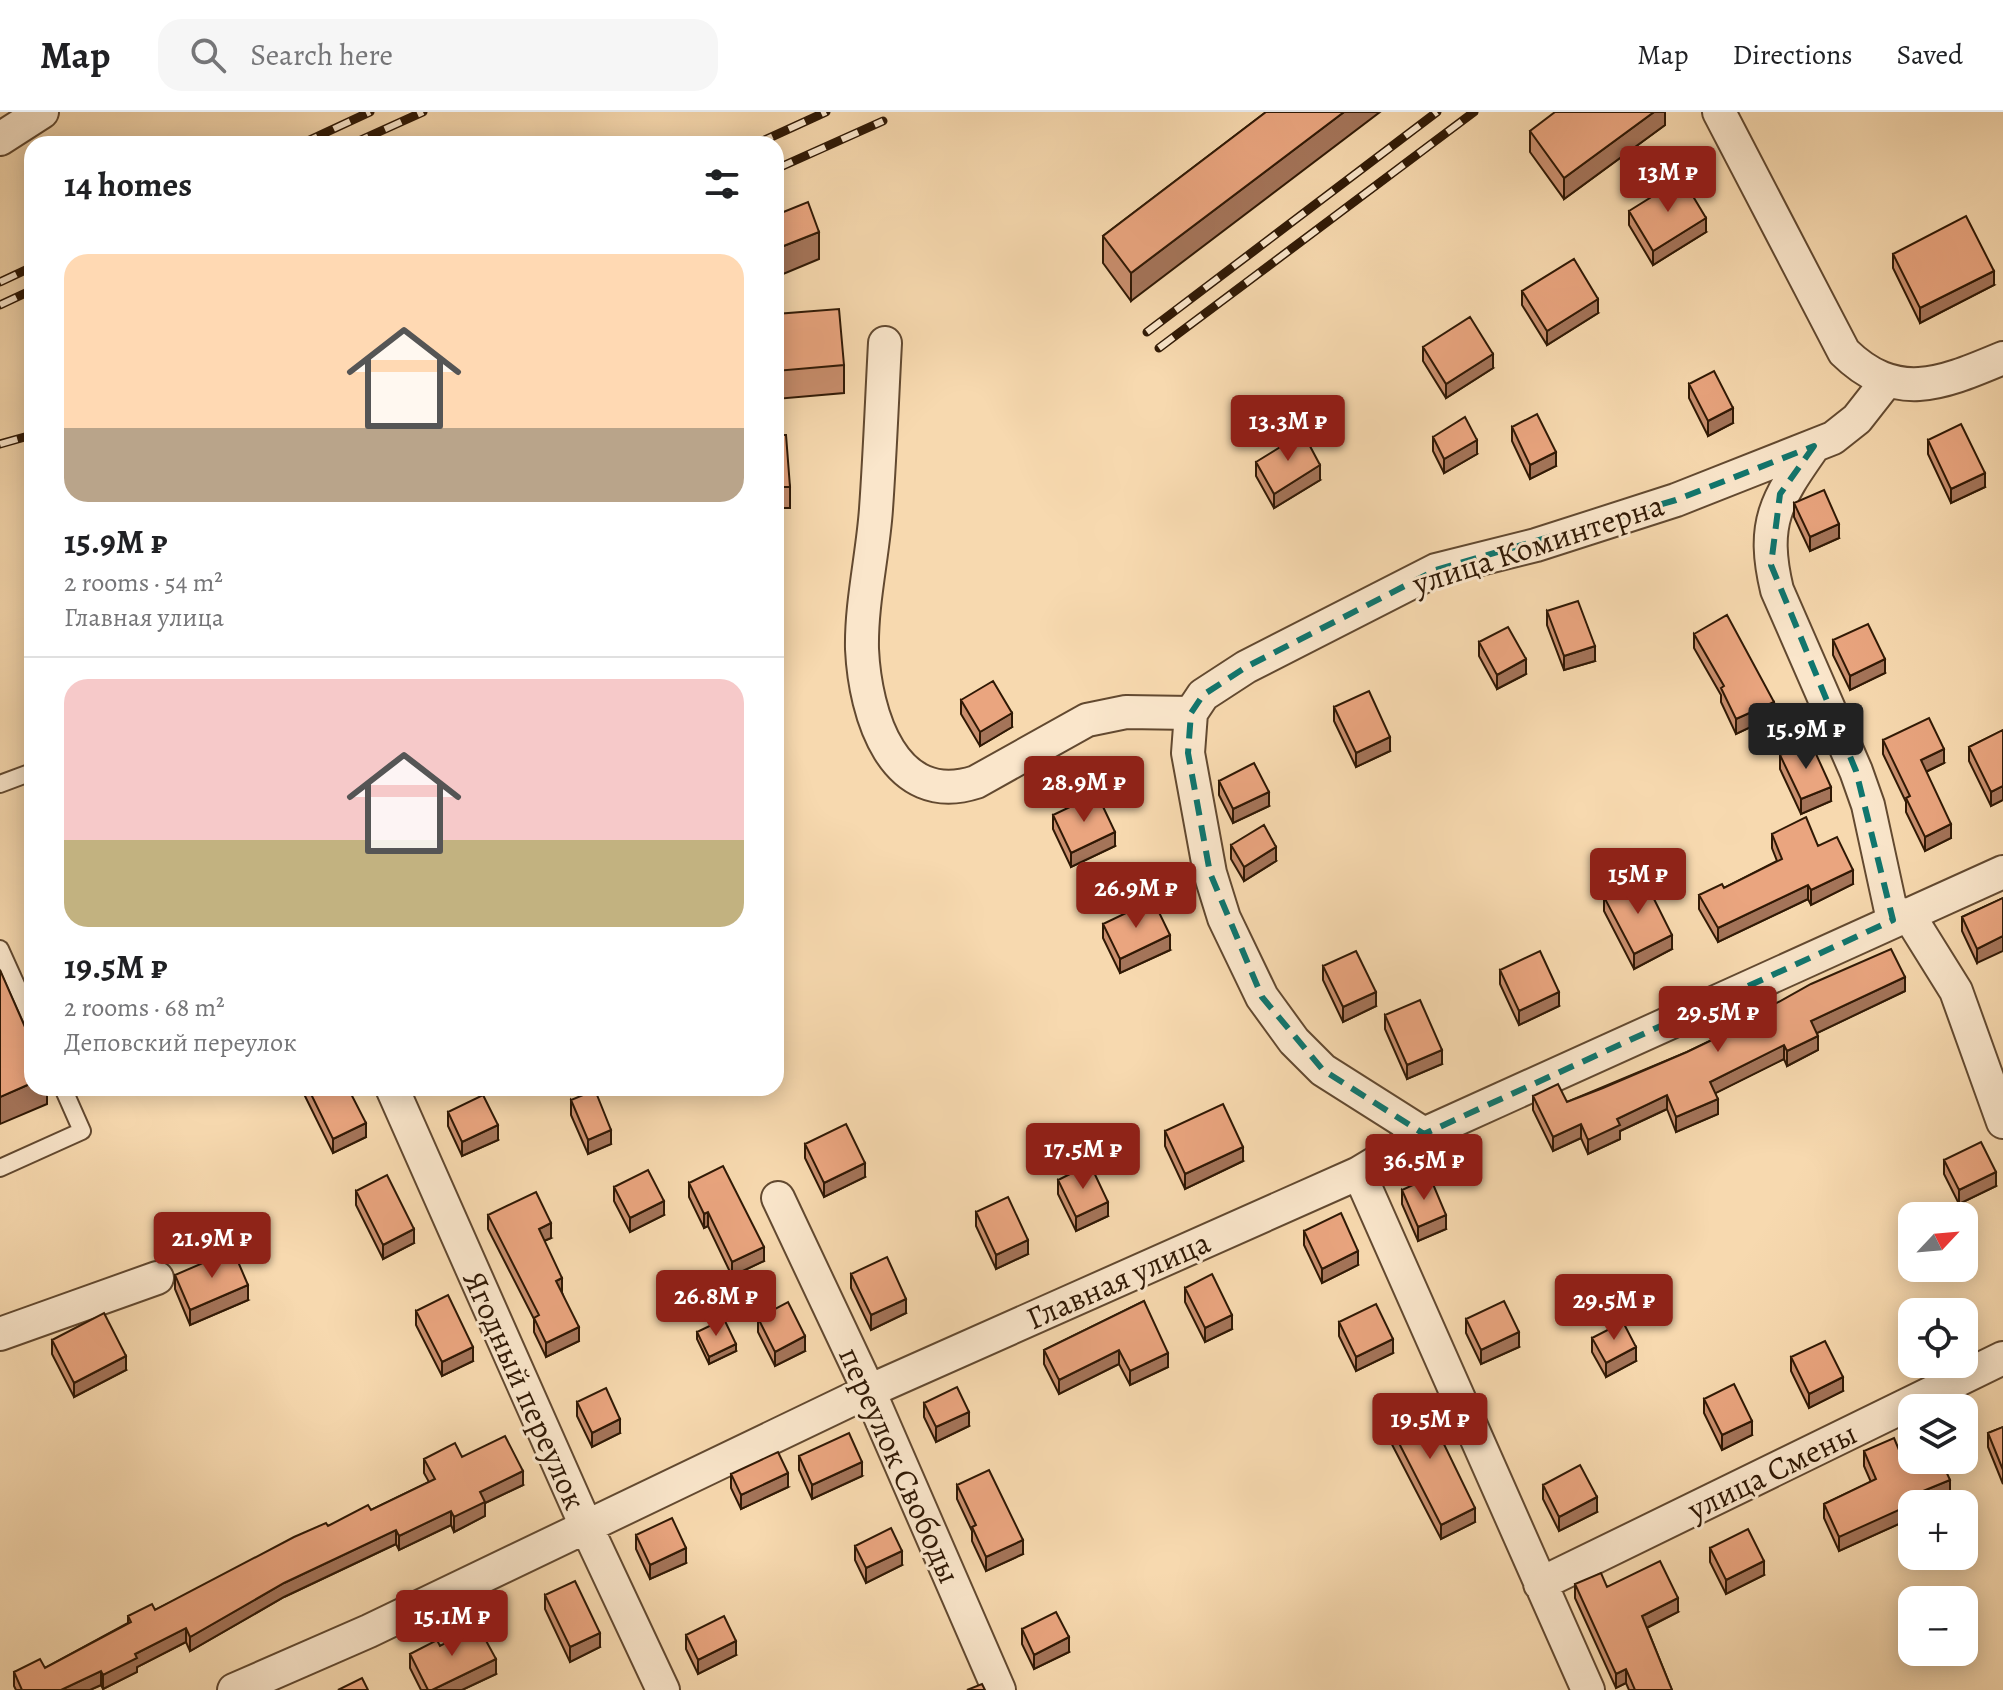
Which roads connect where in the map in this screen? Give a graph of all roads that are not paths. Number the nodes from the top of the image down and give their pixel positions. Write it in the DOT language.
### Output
graph roads {
  1 [pos="42,112"];
  2 [pos="1719,112"];
  3 [pos="0,139"];
  4 [pos="885,343"];
  5 [pos="2003,358"];
  6 [pos="1886,382"];
  7 [pos="1814,446"];
  8 [pos="1191,713"];
  9 [pos="24,775"];
  10 [pos="0,784"];
  11 [pos="2003,872"];
  12 [pos="1901,917"];
  13 [pos="0,949"];
  14 [pos="24,1002"];
  15 [pos="67,1096"];
  16 [pos="396,1096"];
  17 [pos="2003,1122"];
  18 [pos="1424,1134"];
  19 [pos="0,1168"];
  20 [pos="1359,1173"];
  21 [pos="778,1198"];
  22 [pos="157,1278"];
  23 [pos="0,1334"];
  24 [pos="2003,1358"];
  25 [pos="869,1391"];
  26 [pos="586,1526"];
  27 [pos="1540,1584"];
  28 [pos="234,1690"];
  29 [pos="663,1690"];
  30 [pos="999,1690"];
  31 [pos="1588,1690"];
  1 -- 3 [label="street"];
  2 -- 6 [label="street"];
  4 -- 8 [label="street"];
  5 -- 6 [label="street"];
  6 -- 7 [label="street, улица Коминтерна"];
  7 -- 8 [label="street, улица Коминтерна"];
  7 -- 12 [label="street"];
  8 -- 18 [label="street"];
  9 -- 10 [label="lane"];
  11 -- 12 [label="street, Главная улица"];
  12 -- 17 [label="street"];
  12 -- 18 [label="street, Главная улица"];
  13 -- 14 [label="lane"];
  15 -- 19 [label="lane"];
  16 -- 26 [label="street, Ягодный переулок"];
  18 -- 20 [label="street, Главная улица"];
  20 -- 25 [label="street, Главная улица"];
  20 -- 27 [label="street"];
  21 -- 25 [label="street, переулок Свободы"];
  22 -- 23 [label="street"];
  24 -- 27 [label="street, улица Смены"];
  25 -- 26 [label="street, Главная улица"];
  25 -- 30 [label="street, переулок Свободы"];
  26 -- 28 [label="street, Главная улица"];
  26 -- 29 [label="street, Ягодный переулок"];
  27 -- 31 [label="street"];
}
